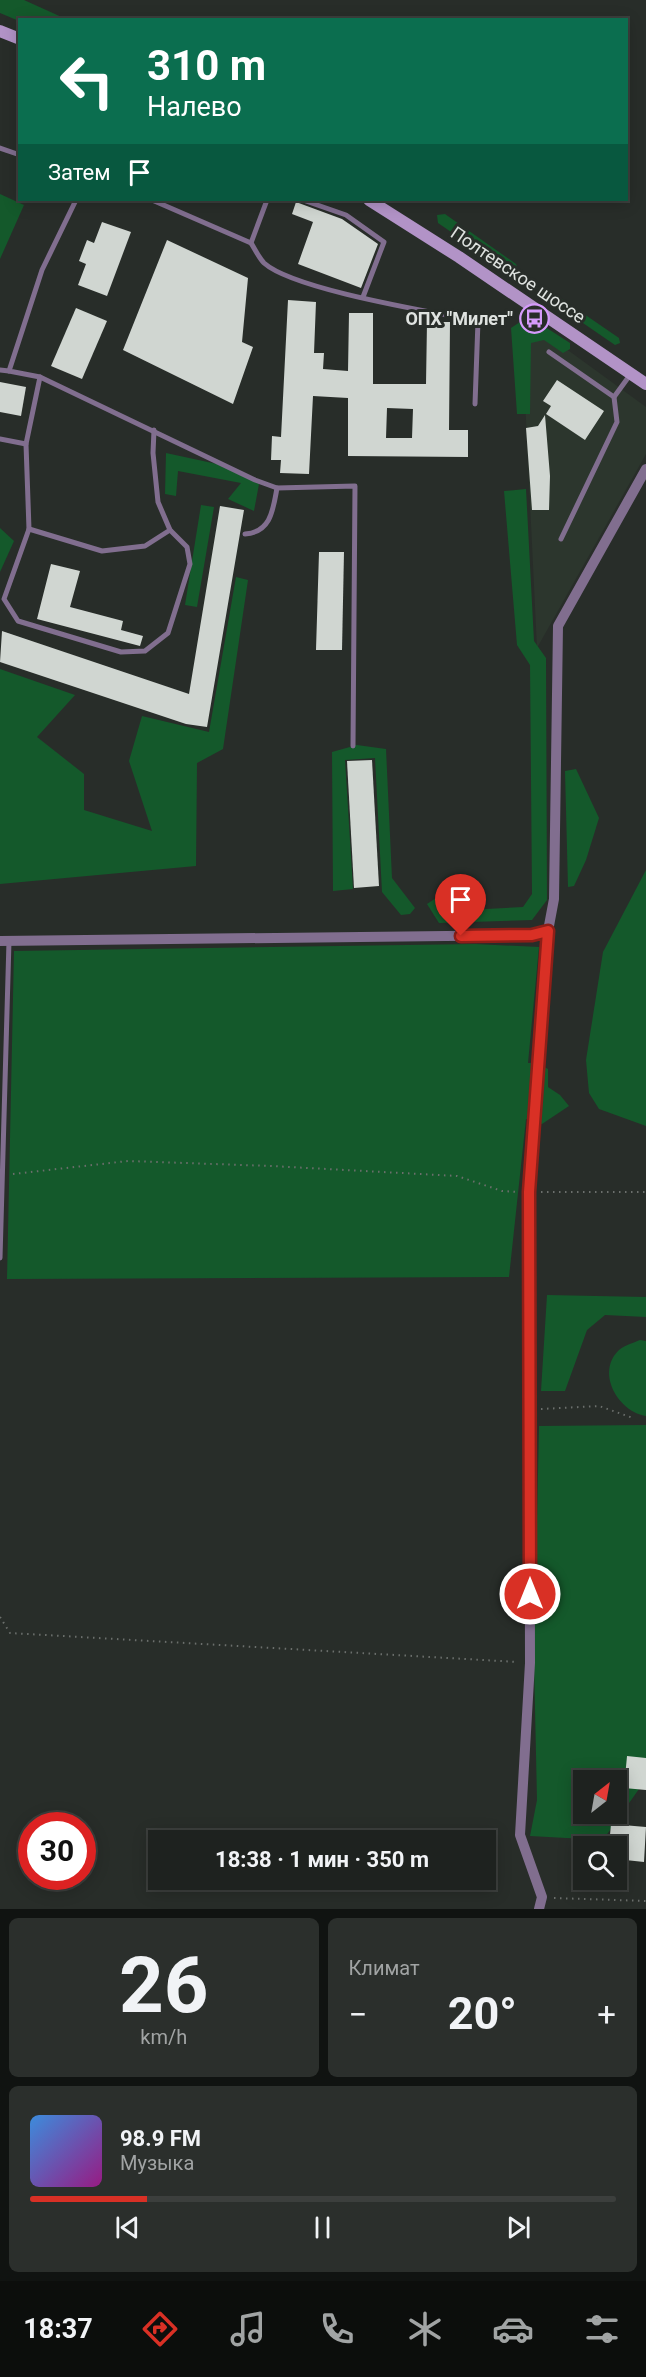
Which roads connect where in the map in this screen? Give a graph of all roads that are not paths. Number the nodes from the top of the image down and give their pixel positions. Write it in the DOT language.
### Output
graph roads {
  1 [pos="0,31"];
  2 [pos="18,38"];
  3 [pos="0,148"];
  4 [pos="18,154"];
  5 [pos="76,201"];
  6 [pos="154,201"];
  7 [pos="267,201"];
  8 [pos="306,201"];
  9 [pos="371,201"];
  10 [pos="251,243"];
  11 [pos="363,297"];
  12 [pos="549,352"];
  13 [pos="0,370"];
  14 [pos="9,371"];
  15 [pos="631,374"];
  16 [pos="40,377"];
  17 [pos="646,384"];
  18 [pos="614,398"];
  19 [pos="475,404"];
  20 [pos="153,430"];
  21 [pos="0,439"];
  22 [pos="26,444"];
  23 [pos="646,469"];
  24 [pos="277,488"];
  25 [pos="29,529"];
  26 [pos="170,530"];
  27 [pos="245,534"];
  28 [pos="561,539"];
  29 [pos="353,746"];
  30 [pos="548,931"];
  31 [pos="5,941"];
  32 [pos="0,1258"];
  33 [pos="539,1909"];
  1 -- 2 [label="street"];
  3 -- 4 [label="lane"];
  5 -- 14 [label="lane"];
  6 -- 10 [label="lane"];
  7 -- 10 [label="lane"];
  8 -- 11 [label="lane"];
  9 -- 15 [label="street, Полтевское шоссе"];
  10 -- 11 [label="lane"];
  11 -- 19 [label="lane"];
  12 -- 18 [label="lane"];
  13 -- 14 [label="lane"];
  14 -- 16 [label="lane"];
  15 -- 17 [label="street, Полтевское шоссе"];
  15 -- 18 [label="lane"];
  16 -- 20 [label="lane"];
  16 -- 22 [label="lane"];
  18 -- 28 [label="lane"];
  20 -- 24 [label="lane"];
  20 -- 26 [label="lane"];
  21 -- 22 [label="lane"];
  22 -- 25 [label="lane"];
  23 -- 30 [label="street"];
  24 -- 27 [label="lane"];
  24 -- 29 [label="lane"];
  25 -- 26 [label="lane"];
  25 -- 26 [label="lane"];
  30 -- 31 [label="street"];
  30 -- 33 [label="street"];
  31 -- 32 [label="lane"];
}
